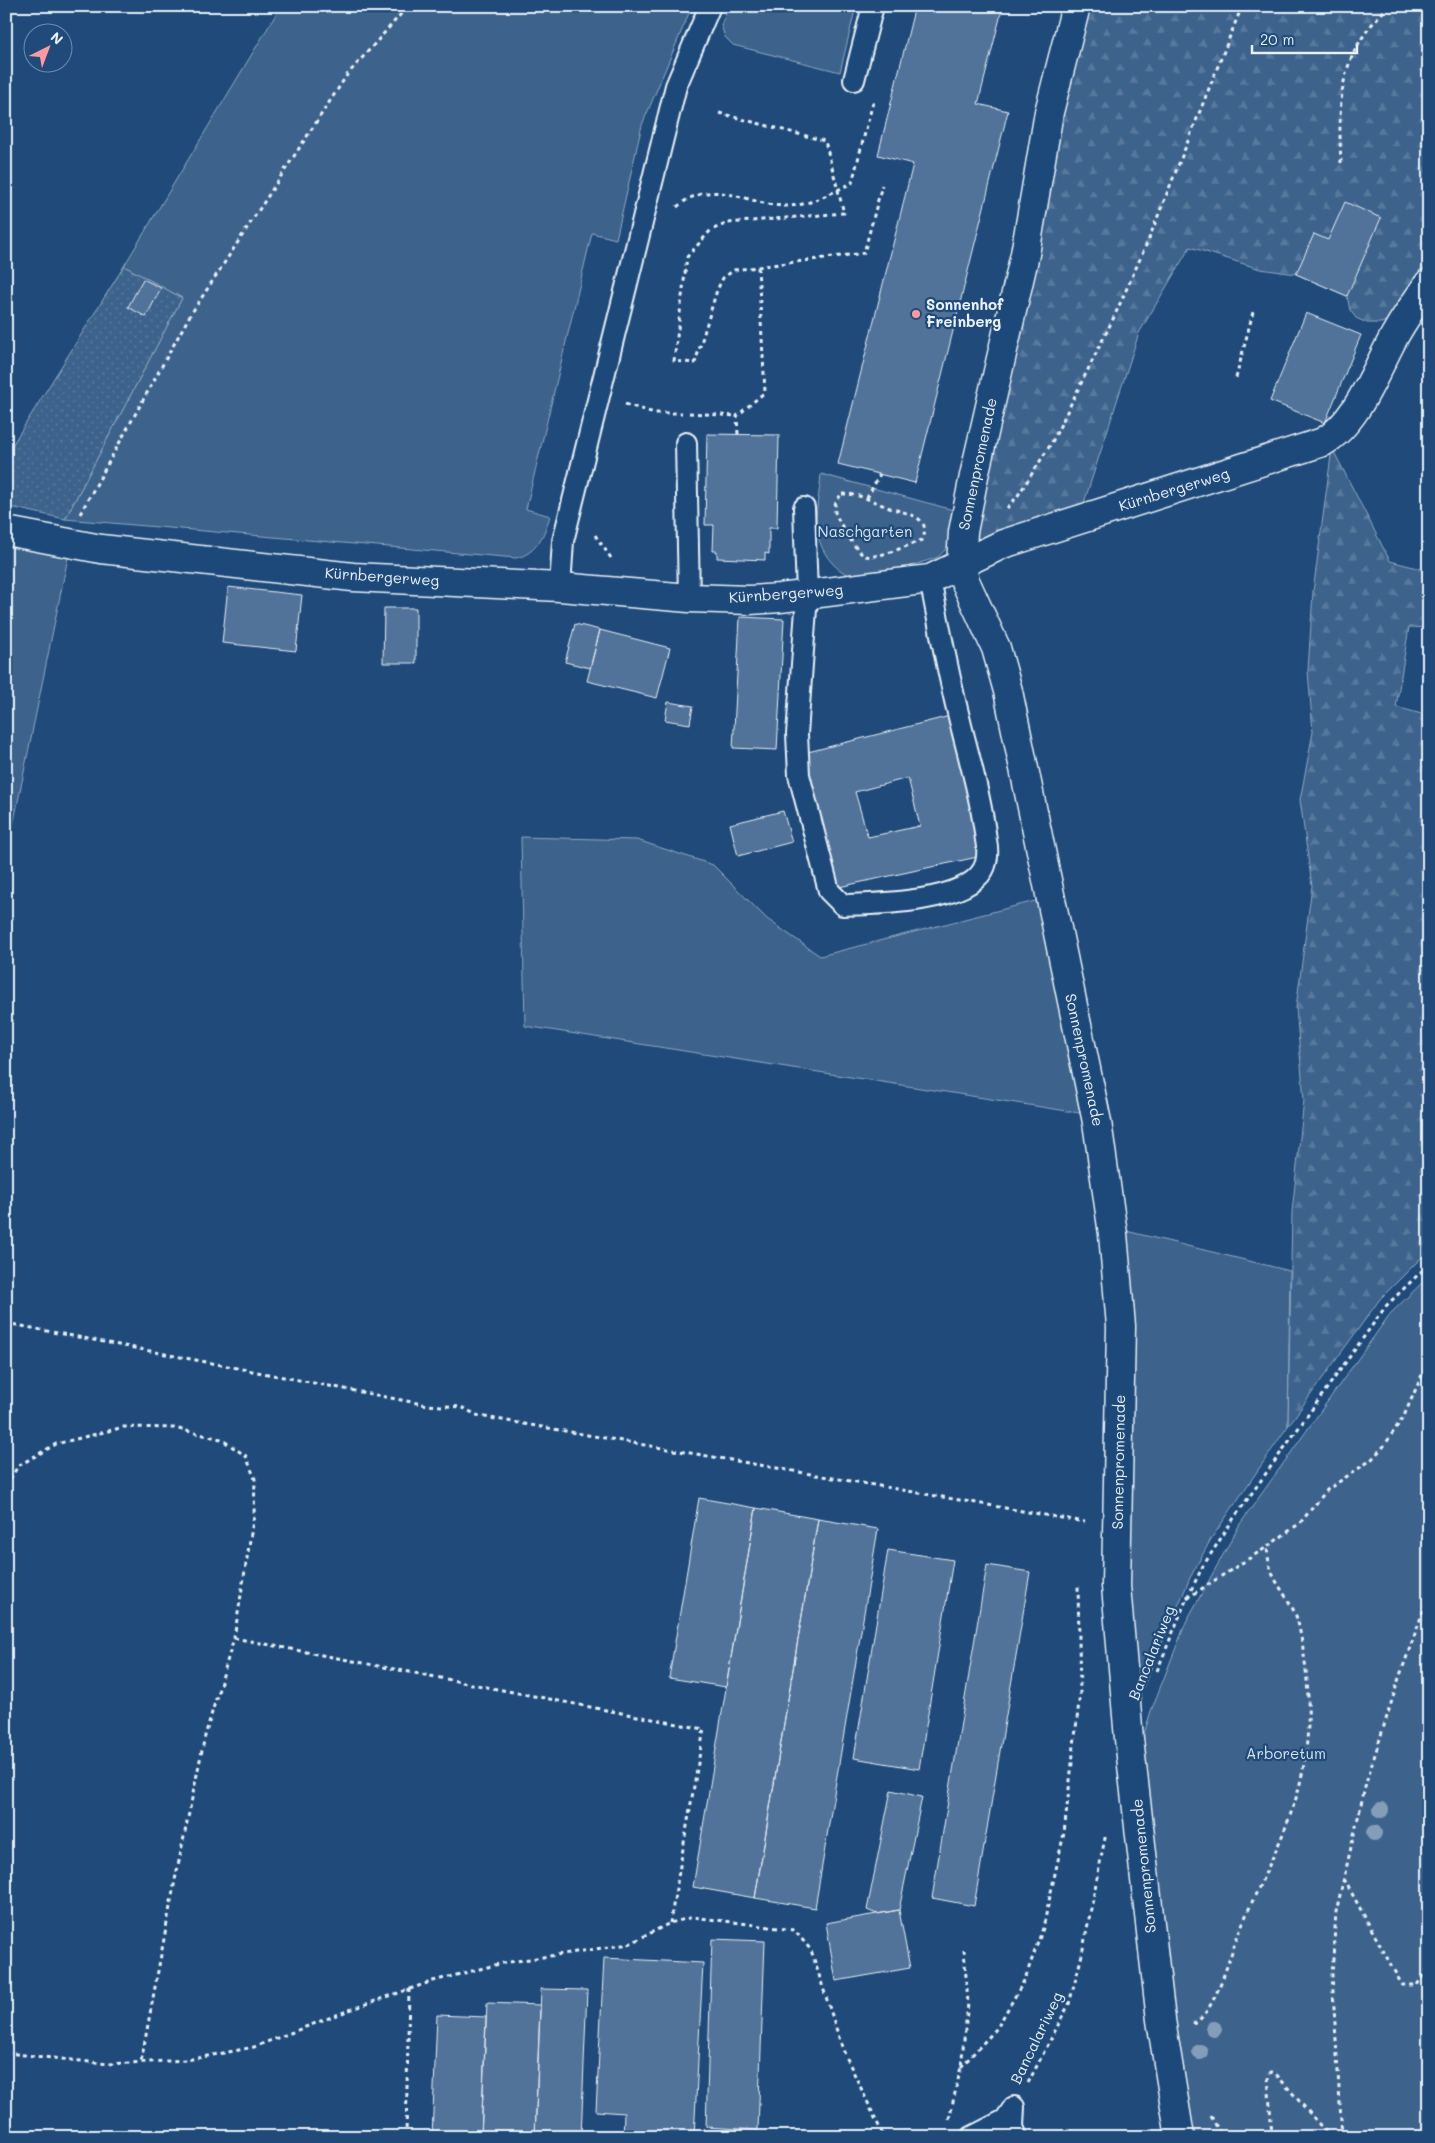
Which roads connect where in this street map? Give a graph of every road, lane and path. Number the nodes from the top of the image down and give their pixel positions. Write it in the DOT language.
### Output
graph roads {
  1 [pos="408,6"];
  2 [pos="710,6"];
  3 [pos="873,6"];
  4 [pos="1076,6"];
  5 [pos="1242,6"];
  6 [pos="1389,6"];
  7 [pos="854,80"];
  8 [pos="875,95"];
  9 [pos="719,113"];
  10 [pos="1341,164"];
  11 [pos="882,186"];
  12 [pos="838,190"];
  13 [pos="676,207"];
  14 [pos="758,267"];
  15 [pos="1429,283"];
  16 [pos="1253,312"];
  17 [pos="1236,378"];
  18 [pos="630,406"];
  19 [pos="674,413"];
  20 [pos="686,413"];
  21 [pos="737,416"];
  22 [pos="738,434"];
  23 [pos="686,443"];
  24 [pos="880,474"];
  25 [pos="867,498"];
  26 [pos="804,508"];
  27 [pos="1002,513"];
  28 [pos="77,519"];
  29 [pos="6,531"];
  30 [pos="594,533"];
  31 [pos="618,563"];
  32 [pos="961,564"];
  33 [pos="930,579"];
  34 [pos="560,587"];
  35 [pos="807,595"];
  36 [pos="690,598"];
  37 [pos="1429,1264"];
  38 [pos="6,1323"];
  39 [pos="1429,1359"];
  40 [pos="6,1486"];
  41 [pos="1118,1528"];
  42 [pos="1267,1547"];
  43 [pos="1078,1585"];
  44 [pos="1429,1595"];
  45 [pos="1186,1598"];
  46 [pos="234,1638"];
  47 [pos="1154,1677"];
  48 [pos="1106,1832"];
  49 [pos="1343,1878"];
  50 [pos="670,1923"];
  51 [pos="964,1950"];
  52 [pos="1429,1967"];
  53 [pos="409,1989"];
  54 [pos="1187,2025"];
  55 [pos="6,2053"];
  56 [pos="142,2062"];
  57 [pos="961,2066"];
  58 [pos="1014,2107"];
  59 [pos="947,2128"];
  60 [pos="1342,2135"];
  61 [pos="406,2137"];
  62 [pos="884,2137"];
  63 [pos="972,2137"];
  64 [pos="1017,2137"];
  65 [pos="1180,2137"];
  66 [pos="1272,2137"];
  1 -- 28 [label="path"];
  2 -- 34 [label="lane"];
  3 -- 7 [label="lane"];
  4 -- 32 [label="street, Sonnenpromenade"];
  5 -- 27 [label="path"];
  6 -- 10 [label="path"];
  8 -- 12 [label="path"];
  9 -- 12 [label="path"];
  11 -- 14 [label="path"];
  12 -- 13 [label="path"];
  12 -- 14 [label="path"];
  14 -- 21 [label="path"];
  15 -- 32 [label="street, Kürnbergerweg"];
  16 -- 17 [label="path"];
  18 -- 19 [label="path"];
  20 -- 21 [label="path"];
  21 -- 22 [label="path"];
  23 -- 36 [label="lane"];
  24 -- 25 [label="path"];
  25 -- 25 [label="path"];
  26 -- 35 [label="lane"];
  29 -- 34 [label="street, Kürnbergerweg"];
  30 -- 31 [label="path"];
  32 -- 33 [label="street, Kürnbergerweg"];
  32 -- 41 [label="street, Sonnenpromenade"];
  33 -- 35 [label="street, Kürnbergerweg"];
  33 -- 35 [label="lane"];
  34 -- 36 [label="street, Kürnbergerweg"];
  35 -- 36 [label="street, Kürnbergerweg"];
  37 -- 45 [label="path, Bancalariweg"];
  38 -- 41 [label="path"];
  39 -- 42 [label="path"];
  40 -- 46 [label="path"];
  41 -- 65 [label="street, Sonnenpromenade"];
  42 -- 45 [label="path"];
  42 -- 54 [label="path"];
  43 -- 57 [label="path"];
  44 -- 49 [label="path"];
  45 -- 47 [label="path, Bancalariweg"];
  46 -- 50 [label="path"];
  46 -- 56 [label="path"];
  48 -- 58 [label="path, Bancalariweg"];
  49 -- 52 [label="path"];
  49 -- 60 [label="path"];
  50 -- 53 [label="path"];
  50 -- 62 [label="path"];
  51 -- 57 [label="path"];
  53 -- 56 [label="path"];
  53 -- 61 [label="path"];
  55 -- 56 [label="path"];
  57 -- 59 [label="path"];
  58 -- 63 [label="lane"];
  58 -- 64 [label="lane"];
  60 -- 66 [label="path"];
}
